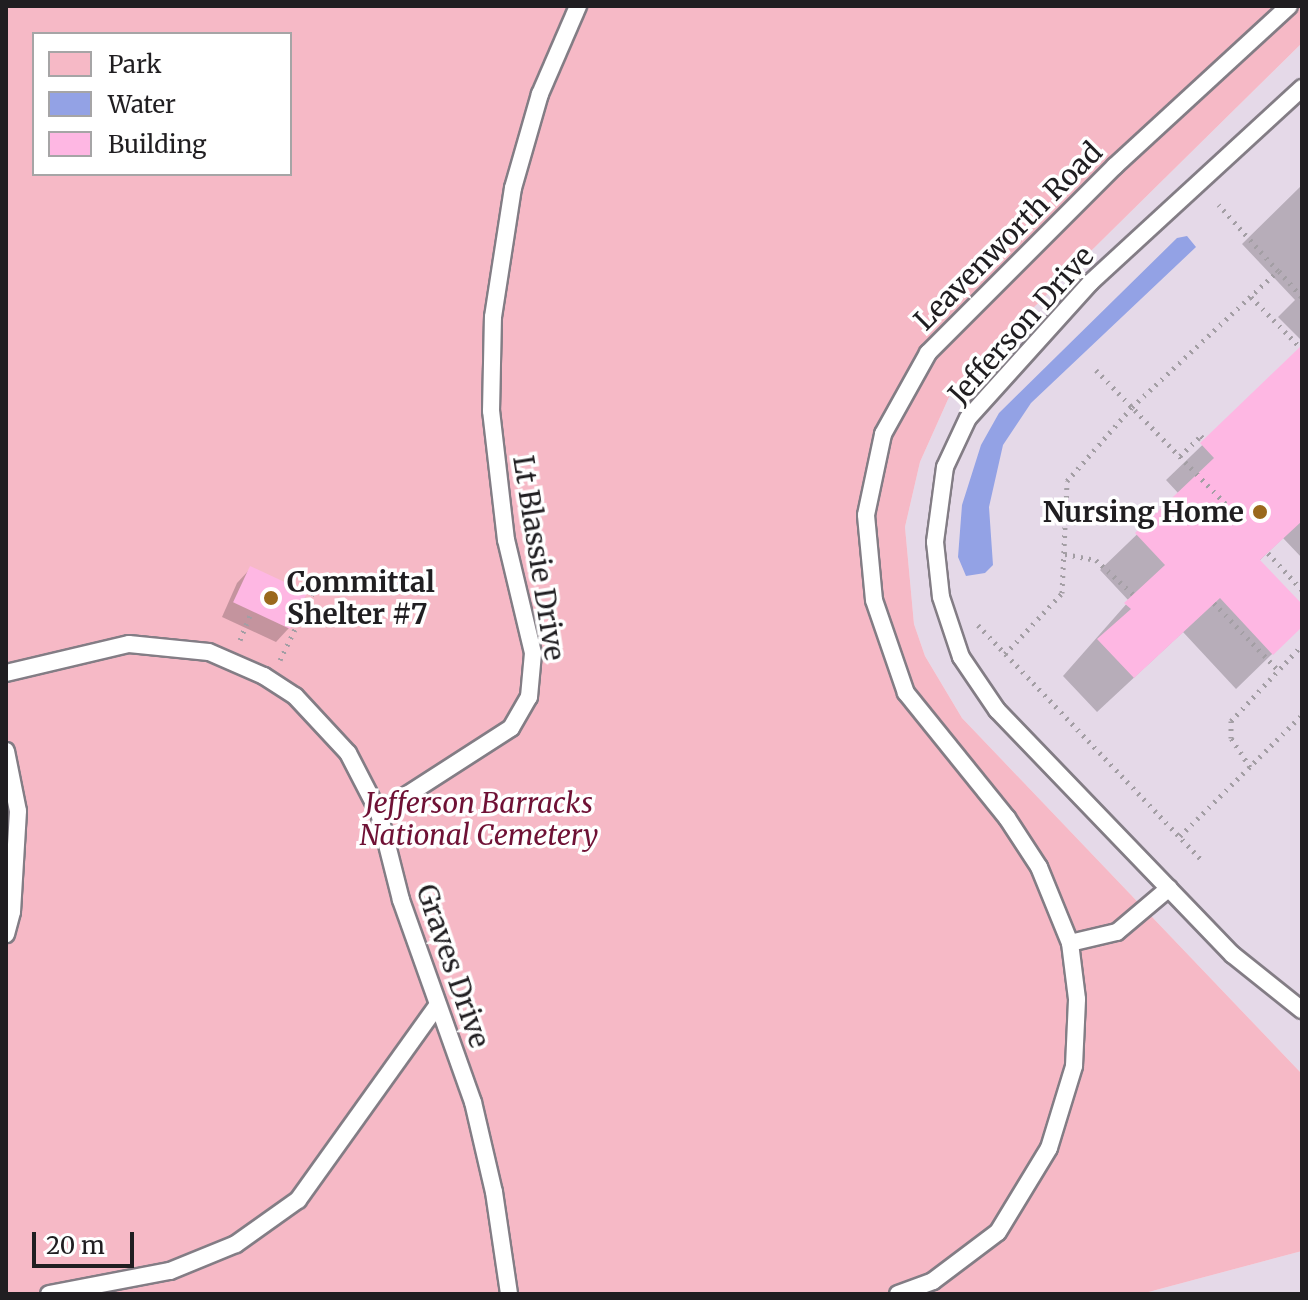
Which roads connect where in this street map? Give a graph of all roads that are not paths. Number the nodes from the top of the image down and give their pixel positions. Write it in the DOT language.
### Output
graph roads {
  1 [pos="578,6"];
  2 [pos="1289,6"];
  3 [pos="1302,88"];
  4 [pos="6,673"];
  5 [pos="6,751"];
  6 [pos="379,813"];
  7 [pos="1169,888"];
  8 [pos="6,934"];
  9 [pos="1070,943"];
  10 [pos="437,1006"];
  11 [pos="1302,1010"];
  12 [pos="49,1294"];
  13 [pos="509,1294"];
  14 [pos="898,1294"];
  1 -- 6 [label="lane, Lt Blassie Drive"];
  2 -- 9 [label="lane, Leavenworth Road"];
  3 -- 7 [label="lane, Jefferson Drive"];
  4 -- 6 [label="lane, Graves Drive"];
  5 -- 8 [label="lane"];
  6 -- 10 [label="lane, Graves Drive"];
  7 -- 9 [label="lane"];
  7 -- 11 [label="lane, Jefferson Drive"];
  9 -- 14 [label="lane, Leavenworth Road"];
  10 -- 12 [label="lane"];
  10 -- 13 [label="lane, Graves Drive"];
}
